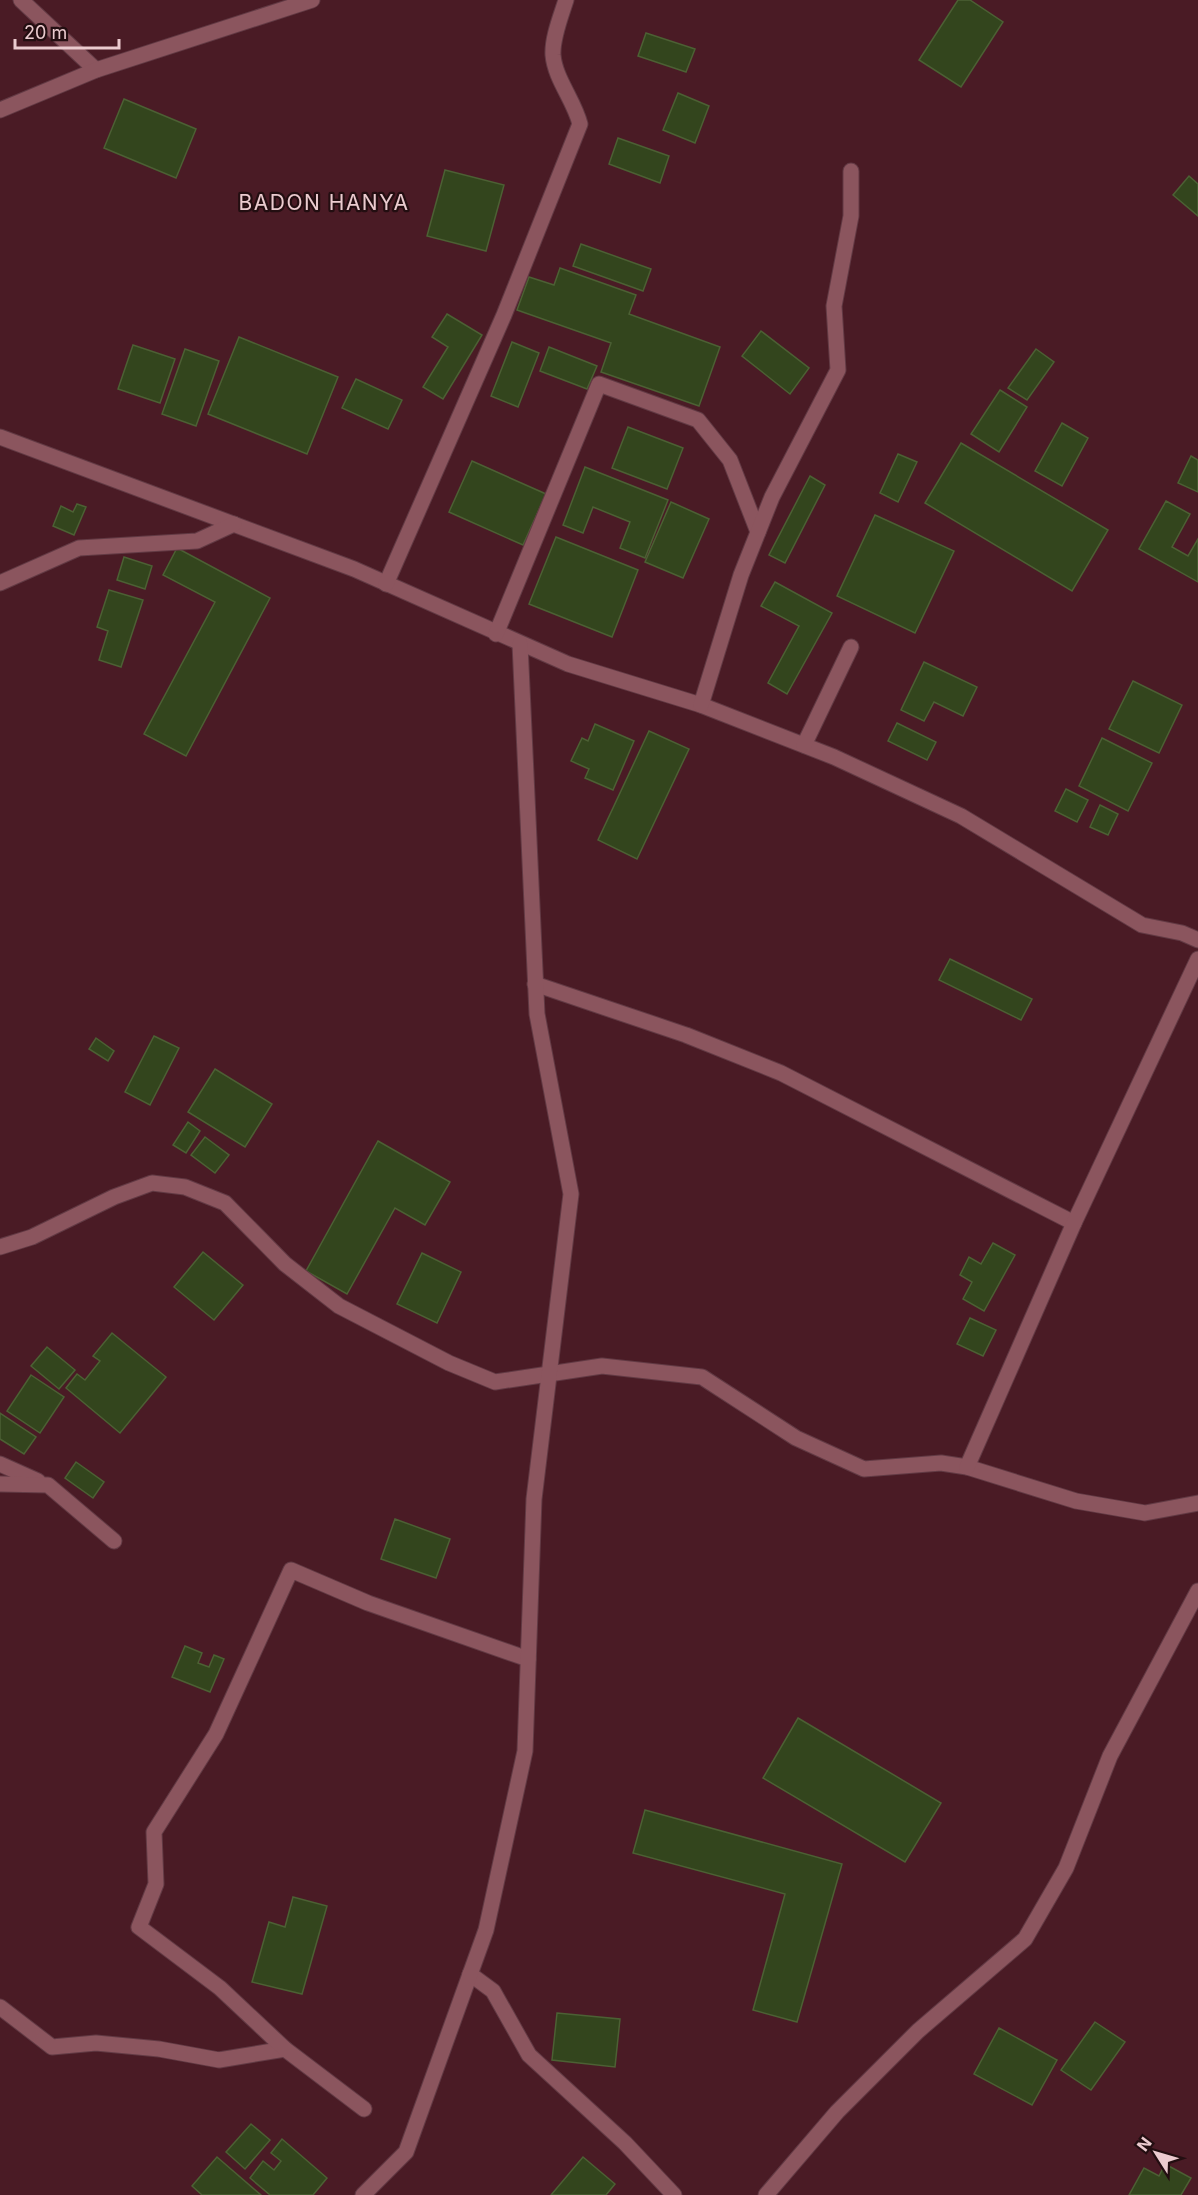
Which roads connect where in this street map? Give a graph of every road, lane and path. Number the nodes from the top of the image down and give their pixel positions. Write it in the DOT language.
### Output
graph roads {
  1 [pos="21,0"];
  2 [pos="312,0"];
  3 [pos="566,0"];
  4 [pos="96,70"];
  5 [pos="0,110"];
  6 [pos="851,171"];
  7 [pos="0,437"];
  8 [pos="234,524"];
  9 [pos="758,532"];
  10 [pos="0,583"];
  11 [pos="386,584"];
  12 [pos="496,634"];
  13 [pos="520,644"];
  14 [pos="850,647"];
  15 [pos="701,705"];
  16 [pos="804,745"];
  17 [pos="1198,940"];
  18 [pos="1198,959"];
  19 [pos="535,984"];
  20 [pos="1074,1223"];
  21 [pos="0,1248"];
  22 [pos="549,1374"];
  23 [pos="0,1464"];
  24 [pos="967,1467"];
  25 [pos="0,1484"];
  26 [pos="48,1485"];
  27 [pos="1198,1503"];
  28 [pos="114,1541"];
  29 [pos="1198,1591"];
  30 [pos="528,1659"];
  31 [pos="470,1974"];
  32 [pos="0,2007"];
  33 [pos="285,2049"];
  34 [pos="364,2109"];
  35 [pos="363,2195"];
  36 [pos="674,2195"];
  37 [pos="766,2195"];
  1 -- 4 [label="street"];
  2 -- 4 [label="street"];
  3 -- 11 [label="street"];
  4 -- 5 [label="street"];
  6 -- 9 [label="street"];
  7 -- 8 [label="street"];
  8 -- 10 [label="street"];
  8 -- 11 [label="street"];
  9 -- 12 [label="street"];
  9 -- 15 [label="street"];
  11 -- 12 [label="street"];
  12 -- 13 [label="street"];
  13 -- 15 [label="street"];
  13 -- 19 [label="street"];
  14 -- 16 [label="street"];
  15 -- 16 [label="street"];
  16 -- 17 [label="street"];
  18 -- 20 [label="street"];
  19 -- 20 [label="street"];
  19 -- 22 [label="street"];
  20 -- 24 [label="street"];
  21 -- 22 [label="street"];
  22 -- 24 [label="street"];
  22 -- 30 [label="street"];
  23 -- 26 [label="street"];
  24 -- 27 [label="street"];
  25 -- 26 [label="street"];
  26 -- 28 [label="street"];
  29 -- 37 [label="street"];
  30 -- 31 [label="street"];
  30 -- 33 [label="street"];
  31 -- 35 [label="street"];
  31 -- 36 [label="street"];
  32 -- 33 [label="street"];
  33 -- 34 [label="street"];
}
